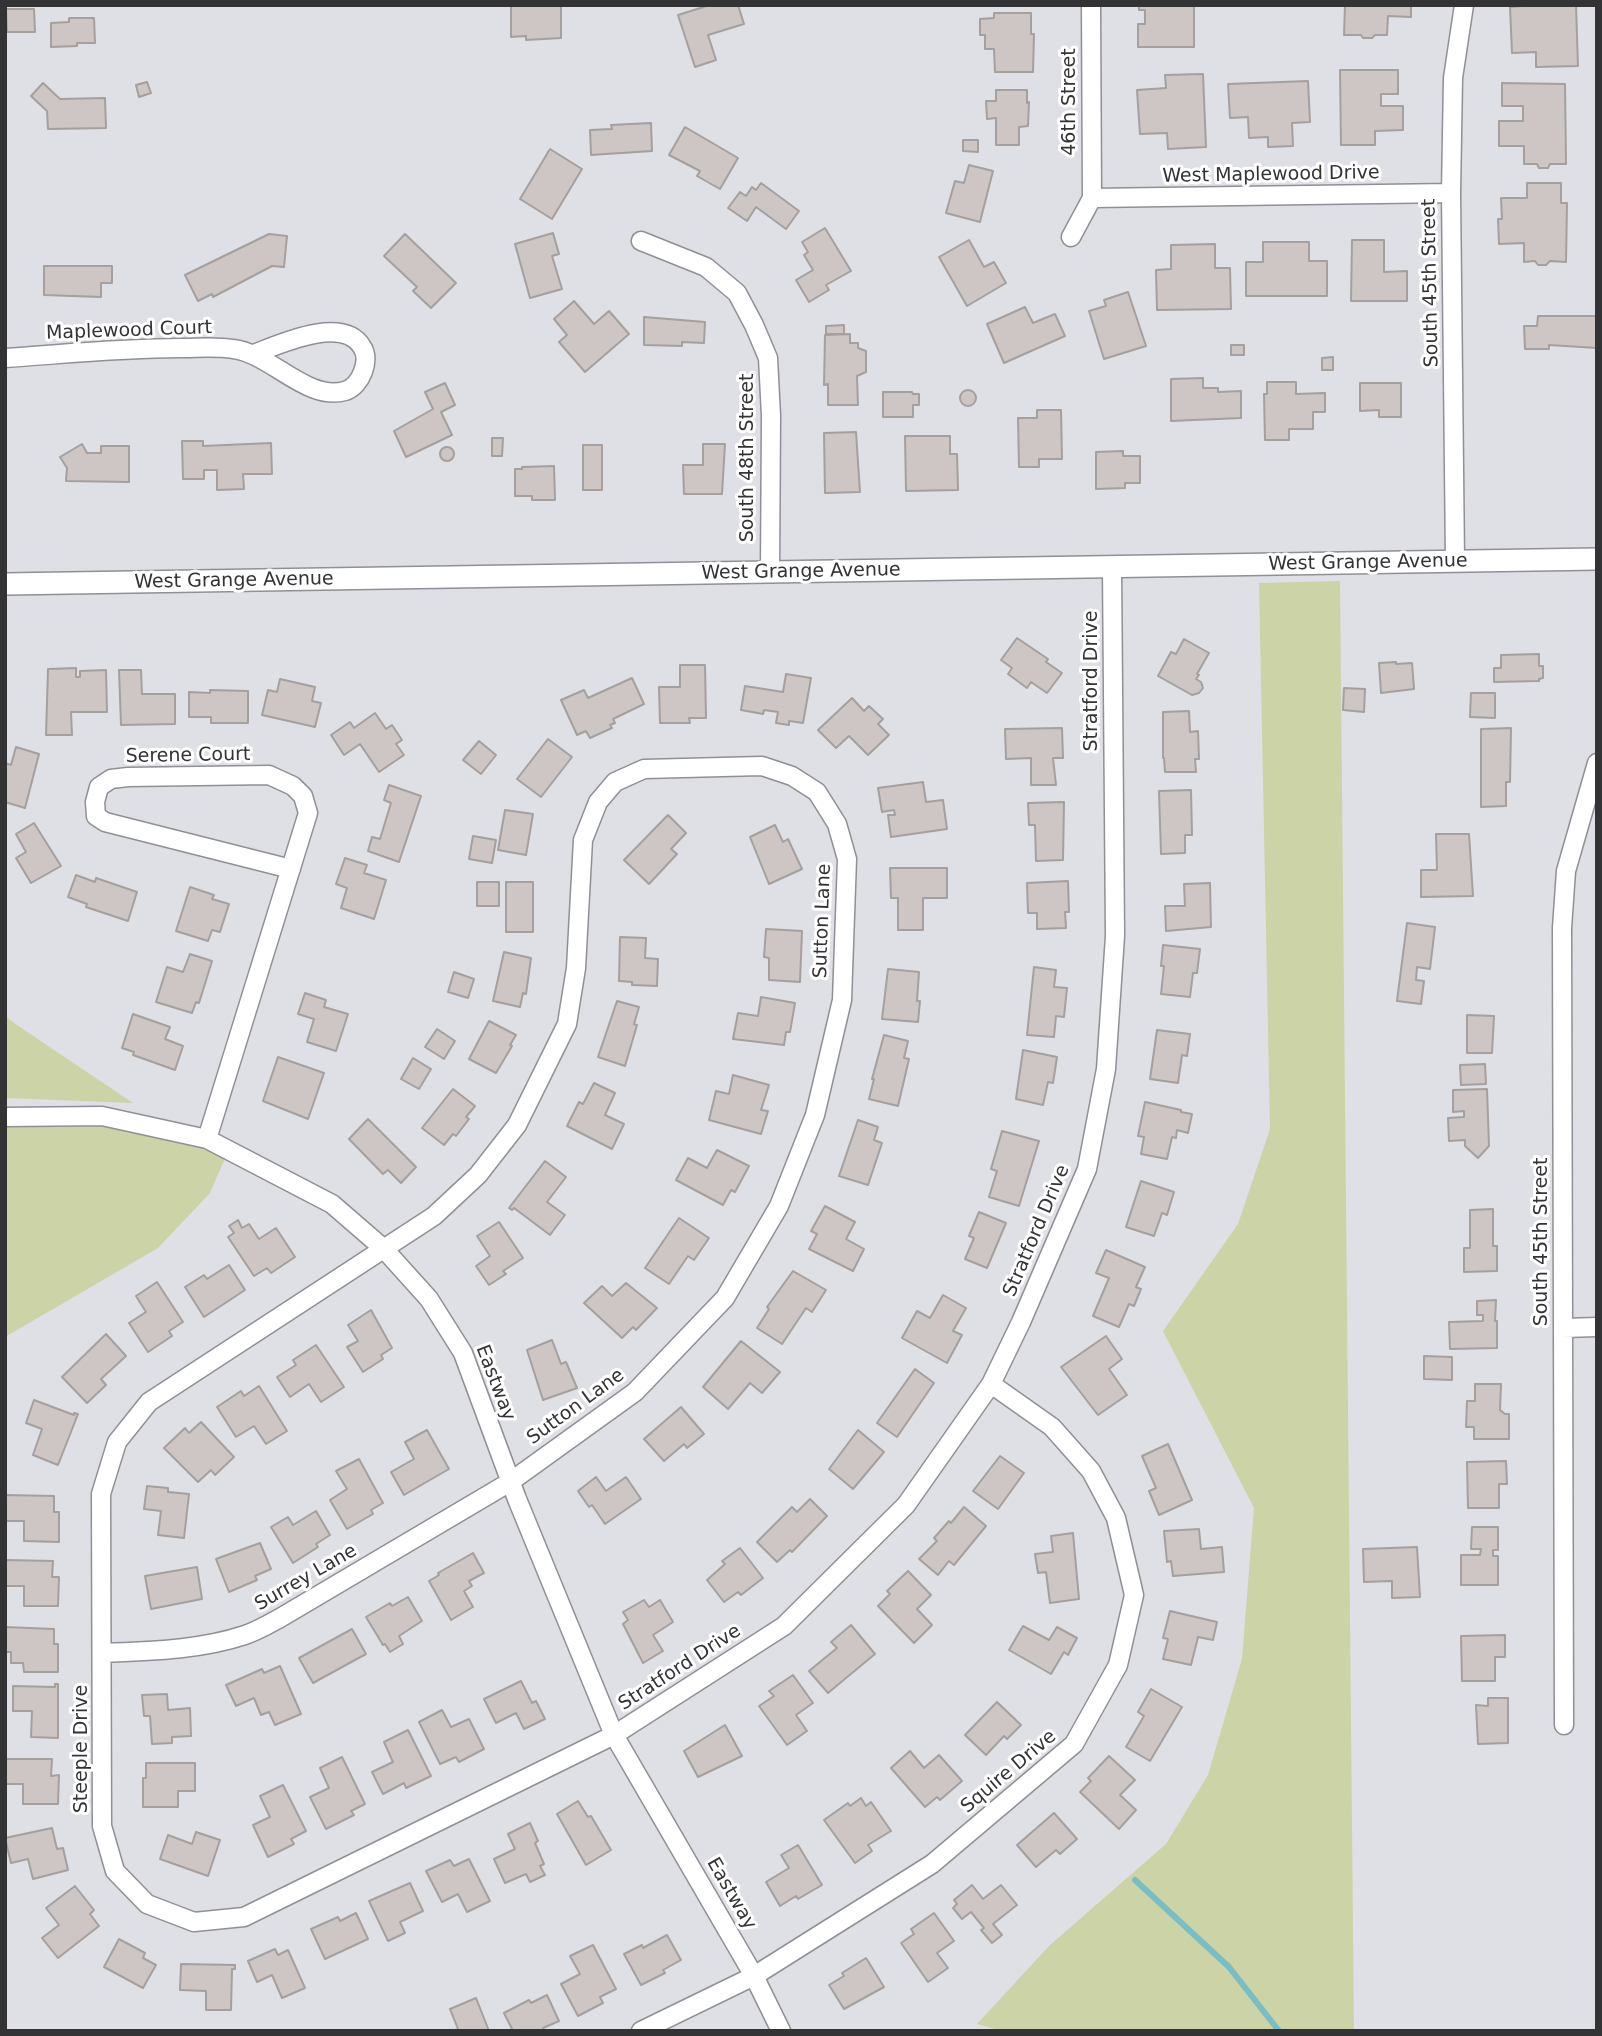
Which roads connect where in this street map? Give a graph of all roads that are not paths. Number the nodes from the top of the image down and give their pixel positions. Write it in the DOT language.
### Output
graph roads {
  1 [pos="1091,5"];
  2 [pos="1464,5"];
  3 [pos="1451,193"];
  4 [pos="1092,198"];
  5 [pos="1072,237"];
  6 [pos="641,241"];
  7 [pos="254,354"];
  8 [pos="5,358"];
  9 [pos="1597,559"];
  10 [pos="1455,561"];
  11 [pos="1112,567"];
  12 [pos="770,572"];
  13 [pos="5,584"];
  14 [pos="1597,763"];
  15 [pos="291,869"];
  16 [pos="5,1117"];
  17 [pos="207,1139"];
  18 [pos="384,1249"];
  19 [pos="1564,1328"];
  20 [pos="1597,1328"];
  21 [pos="990,1384"];
  22 [pos="510,1482"];
  23 [pos="103,1653"];
  24 [pos="1563,1725"];
  25 [pos="614,1735"];
  26 [pos="754,1976"];
  27 [pos="641,2031"];
  28 [pos="781,2031"];
  1 -- 4 [label="street, 46th Street"];
  2 -- 3 [label="street, South 45th Street"];
  3 -- 4 [label="street, West Maplewood Drive"];
  3 -- 10 [label="street, South 45th Street"];
  4 -- 5 [label="street"];
  6 -- 12 [label="street, South 48th Street"];
  7 -- 7 [label="street, Maplewood Court"];
  7 -- 8 [label="street, Maplewood Court"];
  9 -- 10 [label="street, West Grange Avenue"];
  10 -- 11 [label="street, West Grange Avenue"];
  11 -- 12 [label="street, West Grange Avenue"];
  11 -- 21 [label="street, Stratford Drive"];
  12 -- 13 [label="street, West Grange Avenue"];
  14 -- 19 [label="street, South 45th Street"];
  15 -- 15 [label="street, Serene Court"];
  15 -- 17 [label="street, Serene Court"];
  16 -- 17 [label="street, Eastway"];
  17 -- 18 [label="street, Eastway"];
  18 -- 22 [label="street, Eastway"];
  18 -- 22 [label="street, Sutton Lane"];
  18 -- 23 [label="street, Steeple Drive"];
  19 -- 20 [label="street"];
  19 -- 24 [label="street, South 45th Street"];
  21 -- 25 [label="street, Stratford Drive"];
  21 -- 26 [label="street, Squire Drive"];
  22 -- 23 [label="street, Surrey Lane"];
  22 -- 25 [label="street, Eastway"];
  23 -- 25 [label="street, Steeple Drive"];
  25 -- 26 [label="street, Eastway"];
  26 -- 27 [label="street, Squire Drive"];
  26 -- 28 [label="street, Eastway"];
}
